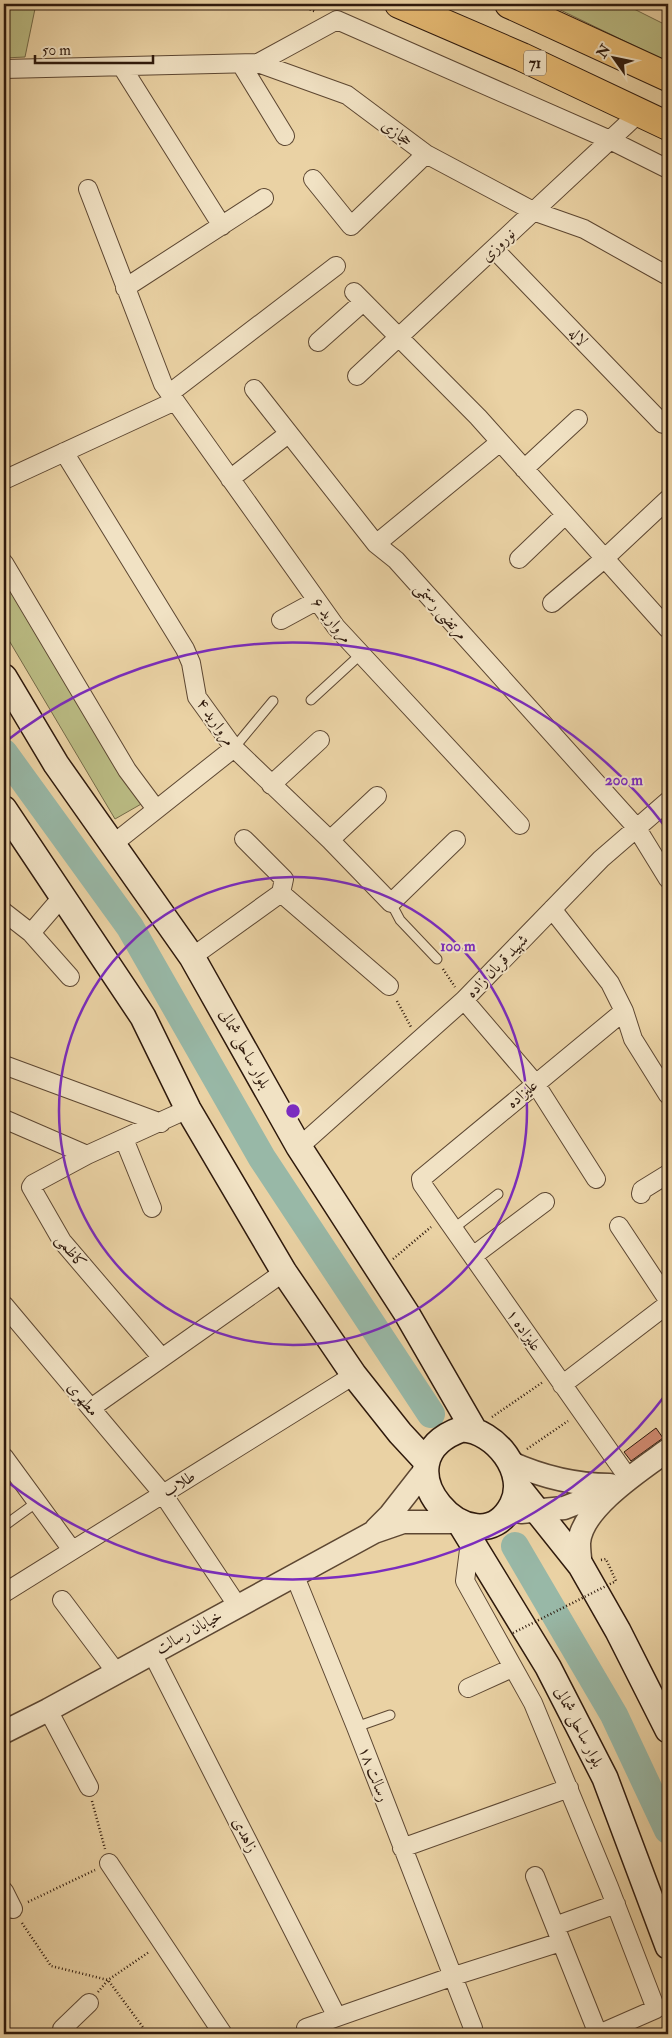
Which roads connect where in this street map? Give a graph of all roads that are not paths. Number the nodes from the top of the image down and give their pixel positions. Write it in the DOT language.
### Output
graph roads {
  1 [pos="399,4"];
  2 [pos="509,4"];
  3 [pos="258,63"];
  4 [pos="241,64"];
  5 [pos="122,66"];
  6 [pos="4,69"];
  7 [pos="668,77"];
  8 [pos="639,113"];
  9 [pos="668,126"];
  10 [pos="285,136"];
  11 [pos="610,140"];
  12 [pos="426,154"];
  13 [pos="668,169"];
  14 [pos="313,179"];
  15 [pos="88,189"];
  16 [pos="264,198"];
  17 [pos="534,211"];
  18 [pos="222,226"];
  19 [pos="494,249"];
  20 [pos="336,266"];
  21 [pos="668,276"];
  22 [pos="125,288"];
  23 [pos="399,339"];
  24 [pos="318,342"];
  25 [pos="357,376"];
  26 [pos="254,389"];
  27 [pos="172,397"];
  28 [pos="578,419"];
  29 [pos="663,424"];
  30 [pos="288,434"];
  31 [pos="500,442"];
  32 [pos="64,452"];
  33 [pos="524,469"];
  34 [pos="230,479"];
  35 [pos="4,480"];
  36 [pos="666,507"];
  37 [pos="565,515"];
  38 [pos="376,544"];
  39 [pos="519,559"];
  40 [pos="604,559"];
  41 [pos="4,562"];
  42 [pos="316,601"];
  43 [pos="552,603"];
  44 [pos="281,620"];
  45 [pos="666,622"];
  46 [pos="360,655"];
  47 [pos="4,677"];
  48 [pos="311,700"];
  49 [pos="273,701"];
  50 [pos="320,740"];
  51 [pos="234,748"];
  52 [pos="271,785"];
  53 [pos="376,796"];
  54 [pos="668,801"];
  55 [pos="156,808"];
  56 [pos="4,809"];
  57 [pos="520,825"];
  58 [pos="636,827"];
  59 [pos="244,840"];
  60 [pos="330,840"];
  61 [pos="456,840"];
  62 [pos="113,844"];
  63 [pos="668,879"];
  64 [pos="281,893"];
  65 [pos="62,897"];
  66 [pos="391,903"];
  67 [pos="552,909"];
  68 [pos="4,912"];
  69 [pos="31,933"];
  70 [pos="192,957"];
  71 [pos="437,959"];
  72 [pos="70,977"];
  73 [pos="389,986"];
  74 [pos="464,1000"];
  75 [pos="624,1011"];
  76 [pos="4,1065"];
  77 [pos="535,1083"];
  78 [pos="668,1095"];
  79 [pos="188,1109"];
  80 [pos="4,1119"];
  81 [pos="161,1123"];
  82 [pos="124,1139"];
  83 [pos="299,1147"];
  84 [pos="88,1155"];
  85 [pos="668,1174"];
  86 [pos="421,1179"];
  87 [pos="596,1179"];
  88 [pos="498,1194"];
  89 [pos="641,1194"];
  90 [pos="545,1202"];
  91 [pos="152,1208"];
  92 [pos="449,1222"];
  93 [pos="619,1226"];
  94 [pos="473,1256"];
  95 [pos="284,1272"];
  96 [pos="668,1300"];
  97 [pos="668,1304"];
  98 [pos="4,1305"];
  99 [pos="162,1358"];
  100 [pos="354,1375"];
  101 [pos="558,1379"];
  102 [pos="91,1408"];
  103 [pos="474,1430"];
  104 [pos="667,1454"];
  105 [pos="4,1457"];
  106 [pos="509,1462"];
  107 [pos="426,1464"];
  108 [pos="625,1482"];
  109 [pos="518,1487"];
  110 [pos="162,1494"];
  111 [pos="37,1502"];
  112 [pos="538,1510"];
  113 [pos="508,1513"];
  114 [pos="4,1526"];
  115 [pos="462,1529"];
  116 [pos="374,1532"];
  117 [pos="72,1550"];
  118 [pos="581,1566"];
  119 [pos="294,1574"];
  120 [pos="5,1591"];
  121 [pos="62,1600"];
  122 [pos="237,1605"];
  123 [pos="152,1653"];
  124 [pos="512,1668"];
  125 [pos="116,1672"];
  126 [pos="468,1688"];
  127 [pos="48,1710"];
  128 [pos="390,1715"];
  129 [pos="356,1727"];
  130 [pos="5,1729"];
  131 [pos="668,1730"];
  132 [pos="88,1788"];
  133 [pos="569,1788"];
  134 [pos="402,1848"];
  135 [pos="109,1863"];
  136 [pos="535,1876"];
  137 [pos="4,1891"];
  138 [pos="616,1904"];
  139 [pos="13,1909"];
  140 [pos="558,1934"];
  141 [pos="668,1946"];
  142 [pos="451,1977"];
  143 [pos="89,2003"];
  144 [pos="337,2017"];
  145 [pos="306,2028"];
  146 [pos="474,2031"];
  147 [pos="62,2032"];
  148 [pos="224,2034"];
  149 [pos="598,2034"];
  1 -- 8 [label="highway, 71"];
  2 -- 7 [label="highway"];
  3 -- 4 [label="street, حجازی"];
  3 -- 11 [label="street, حجازی"];
  3 -- 12 [label="street, حجازی"];
  4 -- 5 [label="street, حجازی"];
  4 -- 10 [label="street"];
  5 -- 6 [label="street, حجازی"];
  5 -- 18 [label="street"];
  8 -- 9 [label="highway, 71"];
  8 -- 11 [label="street, نوروزی"];
  11 -- 13 [label="street"];
  11 -- 17 [label="street, نوروزی"];
  12 -- 14 [label="street"];
  12 -- 17 [label="street, حجازی"];
  15 -- 22 [label="street, مروارید ۶"];
  16 -- 18 [label="street"];
  17 -- 19 [label="street, نوروزی"];
  17 -- 21 [label="street, حجازی"];
  18 -- 22 [label="street"];
  19 -- 23 [label="street, نوروزی"];
  19 -- 29 [label="street, لاله"];
  20 -- 27 [label="street"];
  22 -- 27 [label="street, مروارید ۶"];
  23 -- 24 [label="street"];
  23 -- 25 [label="street, نوروزی"];
  23 -- 31 [label="street"];
  26 -- 30 [label="street, مرتضی رستمی"];
  27 -- 32 [label="street"];
  27 -- 34 [label="street, مروارید ۶"];
  28 -- 33 [label="street"];
  30 -- 34 [label="street"];
  30 -- 38 [label="street, مرتضی رستمی"];
  31 -- 33 [label="street"];
  31 -- 38 [label="street"];
  32 -- 35 [label="street"];
  32 -- 51 [label="street, مروارید ۴"];
  33 -- 37 [label="street"];
  34 -- 42 [label="street, مروارید ۶"];
  36 -- 40 [label="street"];
  37 -- 39 [label="street"];
  37 -- 40 [label="street"];
  38 -- 58 [label="street, مرتضی رستمی"];
  40 -- 43 [label="street"];
  40 -- 45 [label="street"];
  41 -- 55 [label="street"];
  42 -- 44 [label="street"];
  42 -- 46 [label="street, مروارید ۶"];
  46 -- 48 [label="lane"];
  46 -- 57 [label="street, مروارید ۶"];
  47 -- 62 [label="main road, بلوار ساحلی شمالی"];
  49 -- 51 [label="lane"];
  50 -- 52 [label="street"];
  51 -- 52 [label="street, مروارید ۴"];
  51 -- 55 [label="street"];
  52 -- 60 [label="street, مروارید ۴"];
  53 -- 60 [label="street"];
  54 -- 58 [label="street, شهید قربان زاده"];
  55 -- 62 [label="street"];
  56 -- 65 [label="main road"];
  58 -- 63 [label="street, مرتضی رستمی"];
  58 -- 67 [label="street, شهید قربان زاده"];
  59 -- 64 [label="street"];
  60 -- 66 [label="street, مروارید ۴"];
  61 -- 66 [label="street"];
  62 -- 70 [label="main road, بلوار ساحلی شمالی"];
  64 -- 70 [label="street"];
  64 -- 73 [label="street"];
  65 -- 69 [label="street"];
  65 -- 79 [label="main road"];
  66 -- 71 [label="lane"];
  67 -- 74 [label="street, شهید قربان زاده"];
  67 -- 75 [label="street"];
  68 -- 69 [label="street"];
  69 -- 72 [label="street"];
  70 -- 83 [label="main road, بلوار ساحلی شمالی"];
  74 -- 77 [label="street"];
  74 -- 83 [label="street, شهید قربان زاده"];
  75 -- 77 [label="street, علیزاده"];
  75 -- 78 [label="street"];
  76 -- 81 [label="street"];
  77 -- 86 [label="street, علیزاده"];
  77 -- 87 [label="street"];
  79 -- 81 [label="street"];
  79 -- 95 [label="main road"];
  80 -- 84 [label="street"];
  81 -- 82 [label="street"];
  82 -- 84 [label="street"];
  82 -- 91 [label="street"];
  83 -- 103 [label="main road, بلوار ساحلی شمالی"];
  84 -- 99 [label="street, کاظمی"];
  85 -- 89 [label="street"];
  86 -- 92 [label="street, علیزاده ۱"];
  88 -- 92 [label="lane"];
  90 -- 94 [label="street"];
  92 -- 94 [label="street, علیزاده ۱"];
  93 -- 96 [label="street"];
  94 -- 101 [label="street, علیزاده ۱"];
  95 -- 99 [label="street"];
  95 -- 100 [label="main road"];
  97 -- 101 [label="street"];
  98 -- 102 [label="street, مطهری"];
  99 -- 102 [label="street"];
  100 -- 107 [label="main road"];
  100 -- 110 [label="street, طلاب"];
  101 -- 108 [label="street, علیزاده ۱"];
  102 -- 110 [label="street, مطهری"];
  103 -- 106 [label="main road"];
  103 -- 107 [label="main road"];
  104 -- 108 [label="street"];
  105 -- 111 [label="street"];
  106 -- 108 [label="street"];
  106 -- 109 [label="main road"];
  107 -- 115 [label="main road"];
  107 -- 116 [label="street, خیابان رسالت"];
  108 -- 112 [label="street"];
  108 -- 118 [label="street"];
  109 -- 112 [label="main road"];
  109 -- 113 [label="main road"];
  110 -- 117 [label="street, طلاب"];
  110 -- 122 [label="street, مطهری"];
  111 -- 114 [label="lane"];
  111 -- 117 [label="street"];
  112 -- 113 [label="street"];
  112 -- 118 [label="main road"];
  113 -- 115 [label="main road"];
  115 -- 116 [label="street, خیابان رسالت"];
  115 -- 124 [label="street"];
  115 -- 141 [label="main road, بلوار ساحلی شمالی"];
  116 -- 119 [label="street, خیابان رسالت"];
  117 -- 120 [label="street, طلاب"];
  118 -- 131 [label="main road"];
  119 -- 122 [label="street, خیابان رسالت"];
  119 -- 129 [label="street, رسالت ۱۸"];
  121 -- 125 [label="street"];
  122 -- 123 [label="street, خیابان رسالت"];
  123 -- 125 [label="street, خیابان رسالت"];
  123 -- 144 [label="street, زاهدی"];
  124 -- 126 [label="street"];
  124 -- 133 [label="street"];
  125 -- 127 [label="street, خیابان رسالت"];
  127 -- 130 [label="street, خیابان رسالت"];
  127 -- 132 [label="street"];
  128 -- 129 [label="lane"];
  129 -- 134 [label="street, رسالت ۱۸"];
  133 -- 134 [label="street"];
  133 -- 138 [label="street"];
  134 -- 142 [label="street, رسالت ۱۸"];
  135 -- 148 [label="street"];
  136 -- 140 [label="street"];
  137 -- 139 [label="street"];
  138 -- 140 [label="street"];
  138 -- 149 [label="street"];
  140 -- 142 [label="street"];
  140 -- 149 [label="street"];
  142 -- 144 [label="street"];
  142 -- 146 [label="street, رسالت ۱۸"];
  143 -- 147 [label="street"];
  144 -- 145 [label="street"];
}
